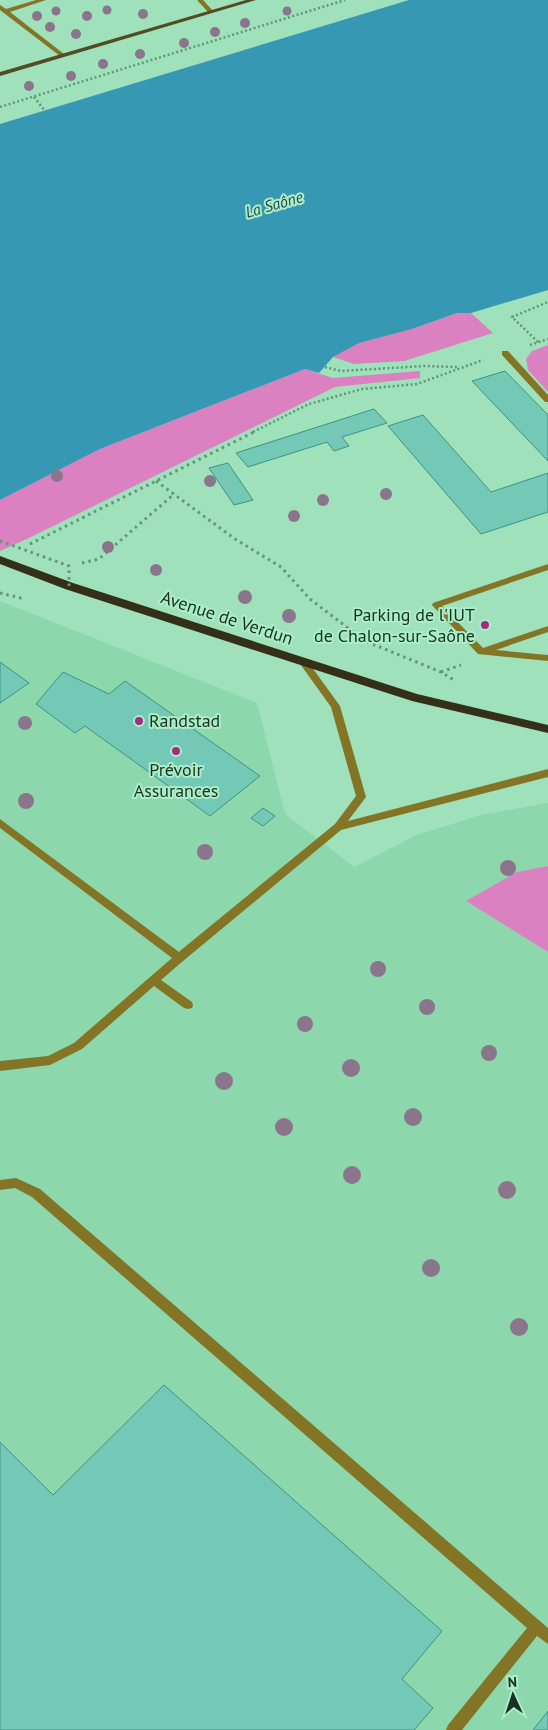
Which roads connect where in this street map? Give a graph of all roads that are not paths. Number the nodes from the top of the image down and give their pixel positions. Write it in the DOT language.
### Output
graph roads {
  1 [pos="43,0"];
  2 [pos="200,0"];
  3 [pos="253,0"];
  4 [pos="3,9"];
  5 [pos="211,12"];
  6 [pos="62,55"];
  7 [pos="0,74"];
  8 [pos="505,353"];
  9 [pos="548,400"];
  10 [pos="0,560"];
  11 [pos="548,567"];
  12 [pos="548,629"];
  13 [pos="481,652"];
  14 [pos="548,658"];
  15 [pos="303,661"];
  16 [pos="548,729"];
  17 [pos="548,773"];
  18 [pos="0,823"];
  19 [pos="338,827"];
  20 [pos="179,958"];
  21 [pos="154,980"];
  22 [pos="188,1005"];
  23 [pos="0,1066"];
  24 [pos="0,1185"];
  25 [pos="536,1627"];
  26 [pos="548,1637"];
  27 [pos="453,1730"];
  1 -- 4 [label="street"];
  2 -- 5 [label="street"];
  3 -- 5 [label="main road"];
  4 -- 6 [label="street"];
  5 -- 6 [label="main road"];
  6 -- 7 [label="main road"];
  8 -- 9 [label="street"];
  10 -- 15 [label="main road, Avenue de Verdun"];
  11 -- 13 [label="street"];
  12 -- 13 [label="street"];
  13 -- 14 [label="street"];
  15 -- 16 [label="main road, Avenue de Verdun"];
  15 -- 19 [label="street"];
  17 -- 19 [label="street"];
  18 -- 20 [label="street"];
  19 -- 20 [label="street"];
  20 -- 21 [label="street"];
  21 -- 22 [label="street"];
  21 -- 23 [label="street"];
  24 -- 25 [label="street"];
  25 -- 26 [label="street"];
  25 -- 27 [label="street"];
}
